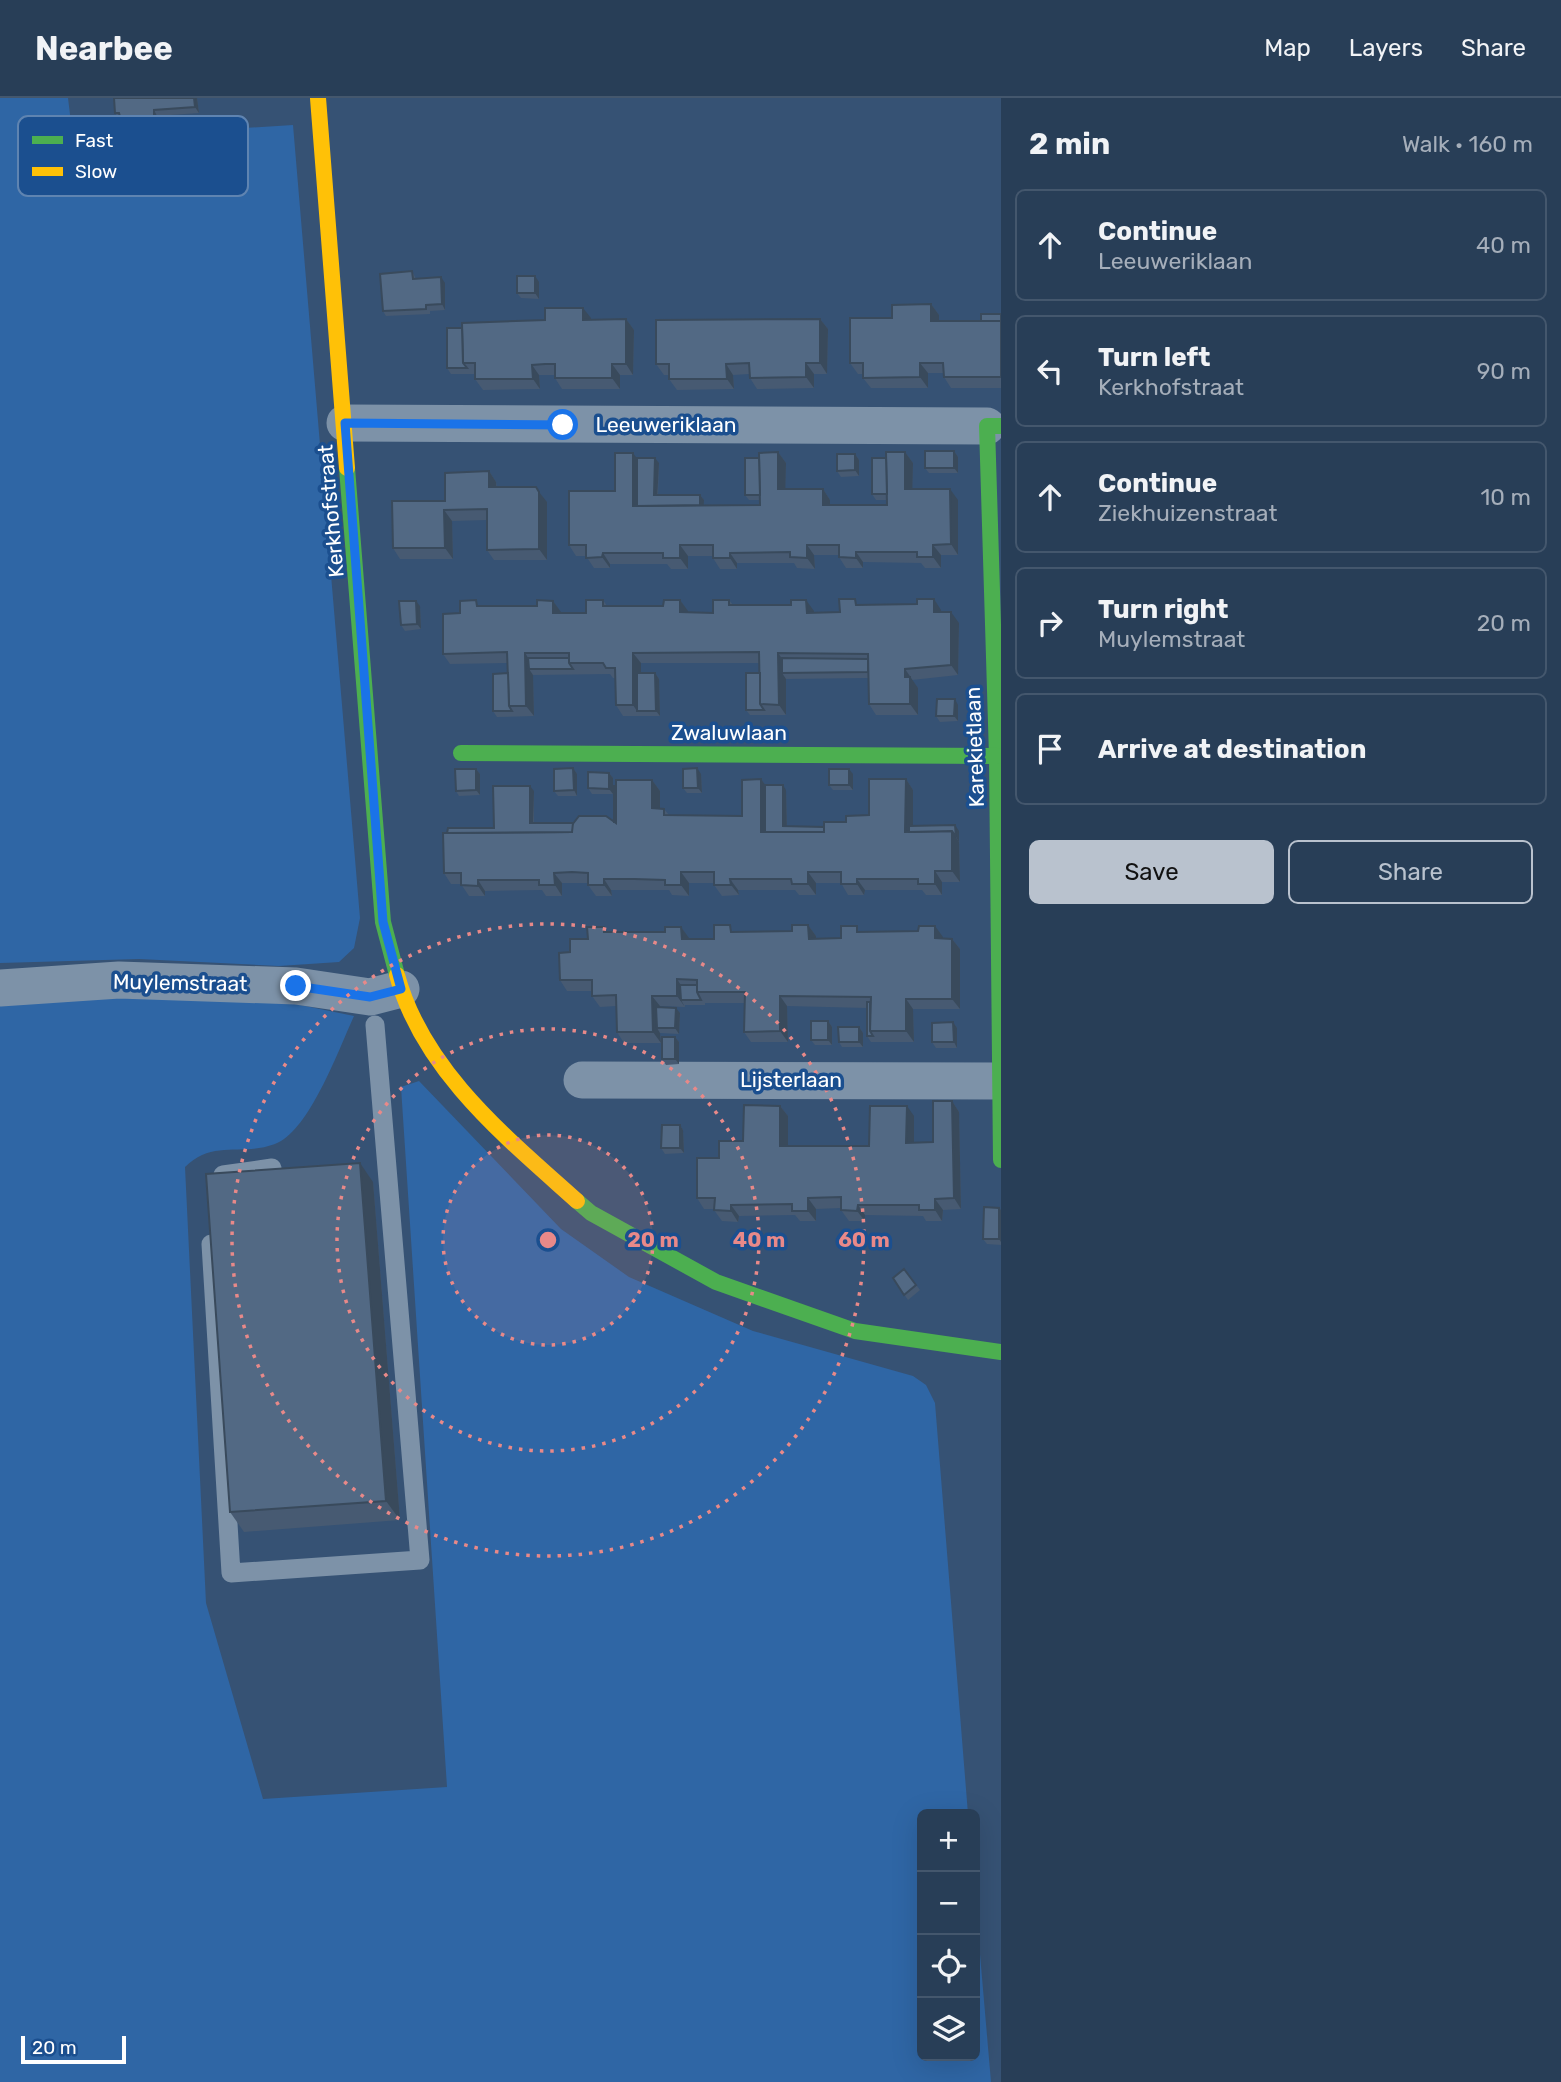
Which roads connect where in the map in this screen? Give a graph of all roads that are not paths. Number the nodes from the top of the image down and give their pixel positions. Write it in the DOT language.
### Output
graph roads {
  1 [pos="318,98"];
  2 [pos="345,423"];
  3 [pos="994,426"];
  4 [pos="997,651"];
  5 [pos="461,753"];
  6 [pos="997,756"];
  7 [pos="0,988"];
  8 [pos="401,989"];
  9 [pos="375,1026"];
  10 [pos="582,1080"];
  11 [pos="1000,1081"];
  12 [pos="1001,1160"];
  13 [pos="272,1168"];
  14 [pos="208,1190"];
  15 [pos="210,1218"];
  16 [pos="1001,1352"];
  1 -- 2 [label="street, Kerkhofstraat"];
  2 -- 3 [label="street, Leeuweriklaan"];
  2 -- 8 [label="street, Kerkhofstraat"];
  3 -- 4 [label="street, Karekietlaan"];
  4 -- 6 [label="street, Karekietlaan"];
  5 -- 6 [label="street, Zwaluwlaan"];
  6 -- 11 [label="street, Karekietlaan"];
  7 -- 8 [label="street, Muylemstraat"];
  8 -- 16 [label="street, Kerkhofstraat"];
  9 -- 15 [label="lane"];
  10 -- 11 [label="street, Lijsterlaan"];
  11 -- 12 [label="street, Karekietlaan"];
  13 -- 14 [label="lane"];
}
